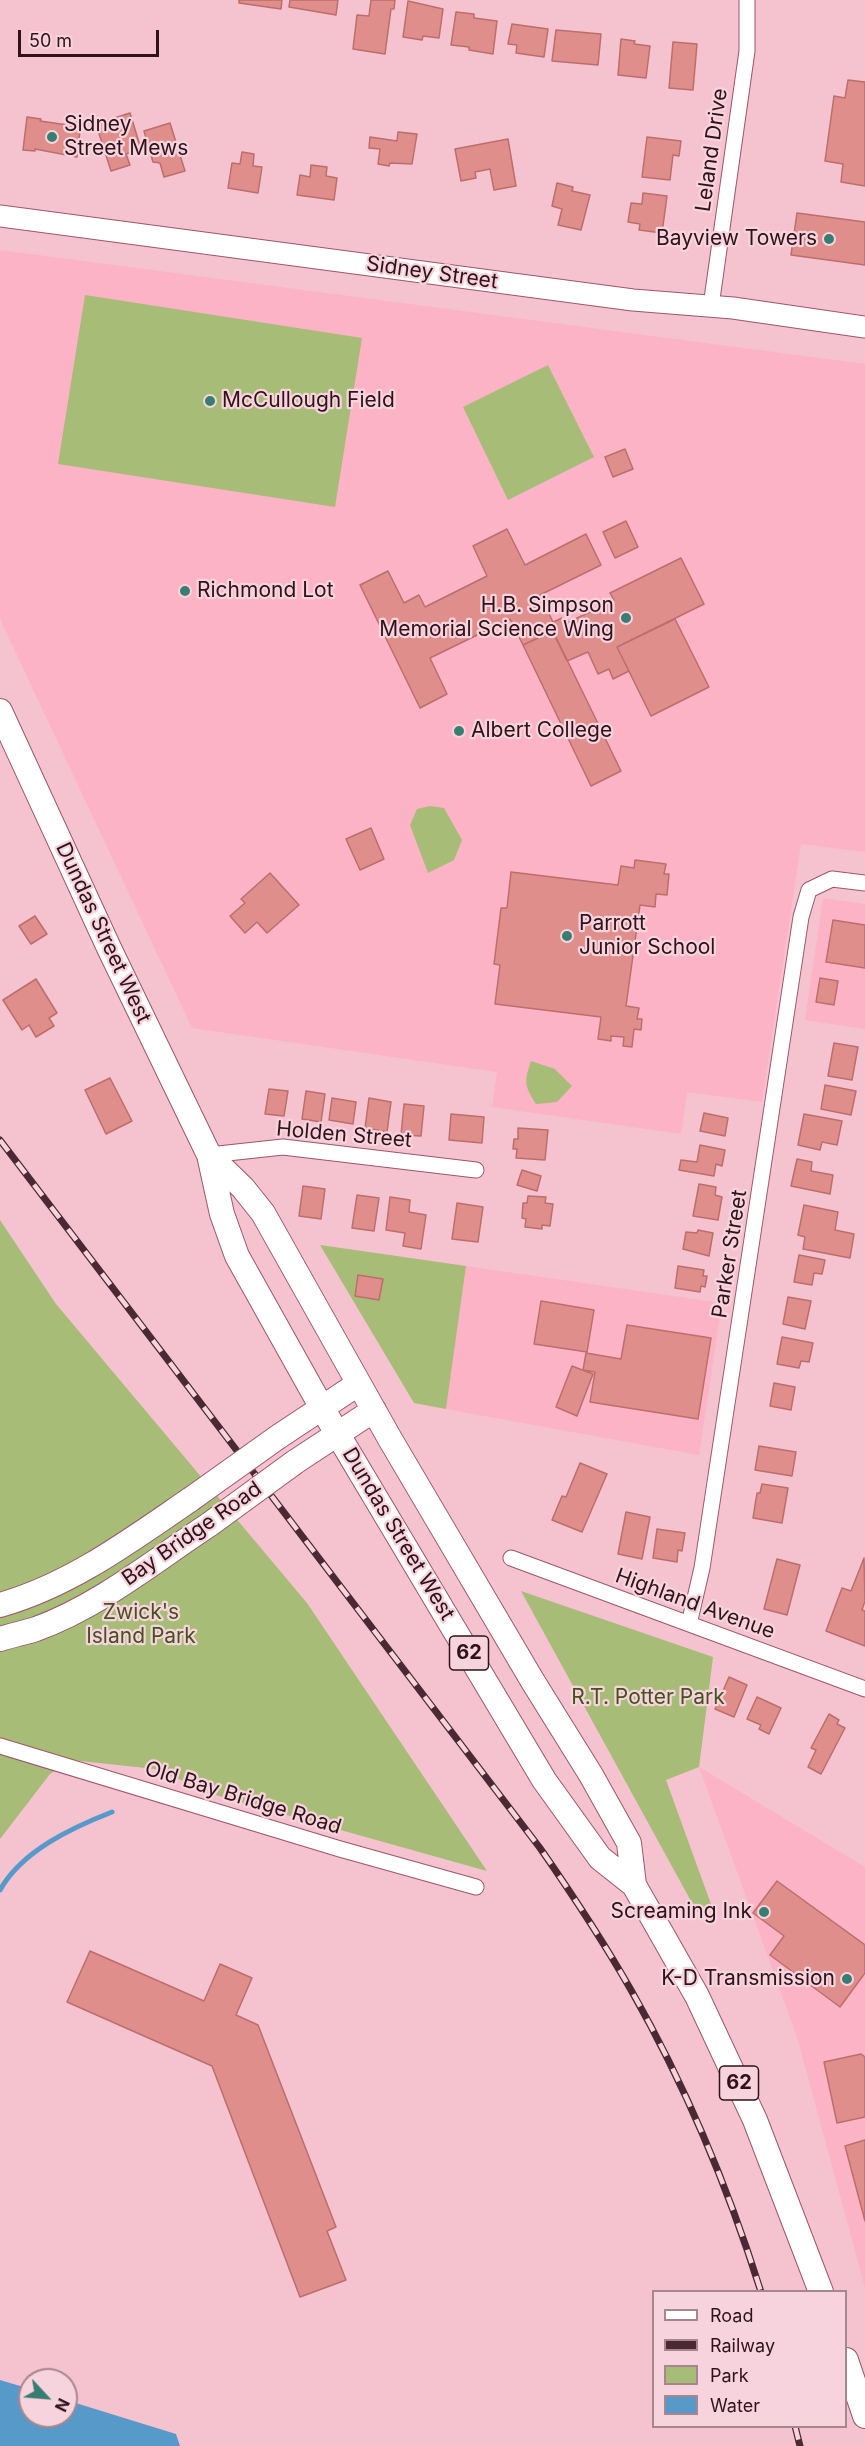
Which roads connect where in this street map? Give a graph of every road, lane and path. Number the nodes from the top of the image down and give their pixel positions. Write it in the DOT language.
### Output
graph roads {
  1 [pos="747,0"];
  2 [pos="0,216"];
  3 [pos="711,306"];
  4 [pos="865,327"];
  5 [pos="0,711"];
  6 [pos="865,883"];
  7 [pos="209,1155"];
  8 [pos="476,1170"];
  9 [pos="358,1384"];
  10 [pos="322,1408"];
  11 [pos="374,1410"];
  12 [pos="338,1434"];
  13 [pos="511,1558"];
  14 [pos="0,1605"];
  15 [pos="689,1624"];
  16 [pos="0,1639"];
  17 [pos="865,1689"];
  18 [pos="0,1746"];
  19 [pos="634,1885"];
  20 [pos="476,1887"];
  21 [pos="820,2290"];
  22 [pos="847,2363"];
  23 [pos="865,2416"];
  1 -- 3 [label="street, Leland Drive"];
  2 -- 3 [label="main road, Sidney Street"];
  3 -- 4 [label="main road, Sidney Street"];
  5 -- 7 [label="main road, Dundas Street West"];
  6 -- 15 [label="street, Parker Street"];
  7 -- 8 [label="street, Holden Street"];
  7 -- 9 [label="main road, Dundas Street West"];
  7 -- 10 [label="main road, Dundas Street West / 62"];
  9 -- 10 [label="main road, Bay Bridge Road"];
  9 -- 11 [label="main road, Dundas Street West / 62"];
  10 -- 12 [label="main road, Dundas Street West / 62"];
  10 -- 14 [label="main road, Bay Bridge Road, bridge"];
  11 -- 12 [label="main road, Bay Bridge Road"];
  11 -- 19 [label="main road, Dundas Street West / 62"];
  12 -- 16 [label="main road, Bay Bridge Road, bridge"];
  12 -- 19 [label="main road, Dundas Street West / 62"];
  13 -- 15 [label="street, Highland Avenue"];
  15 -- 17 [label="street, Highland Avenue"];
  18 -- 20 [label="street, Old Bay Bridge Road"];
  19 -- 21 [label="main road, Dundas Street West / 62"];
  22 -- 23 [label="main road"];
}
